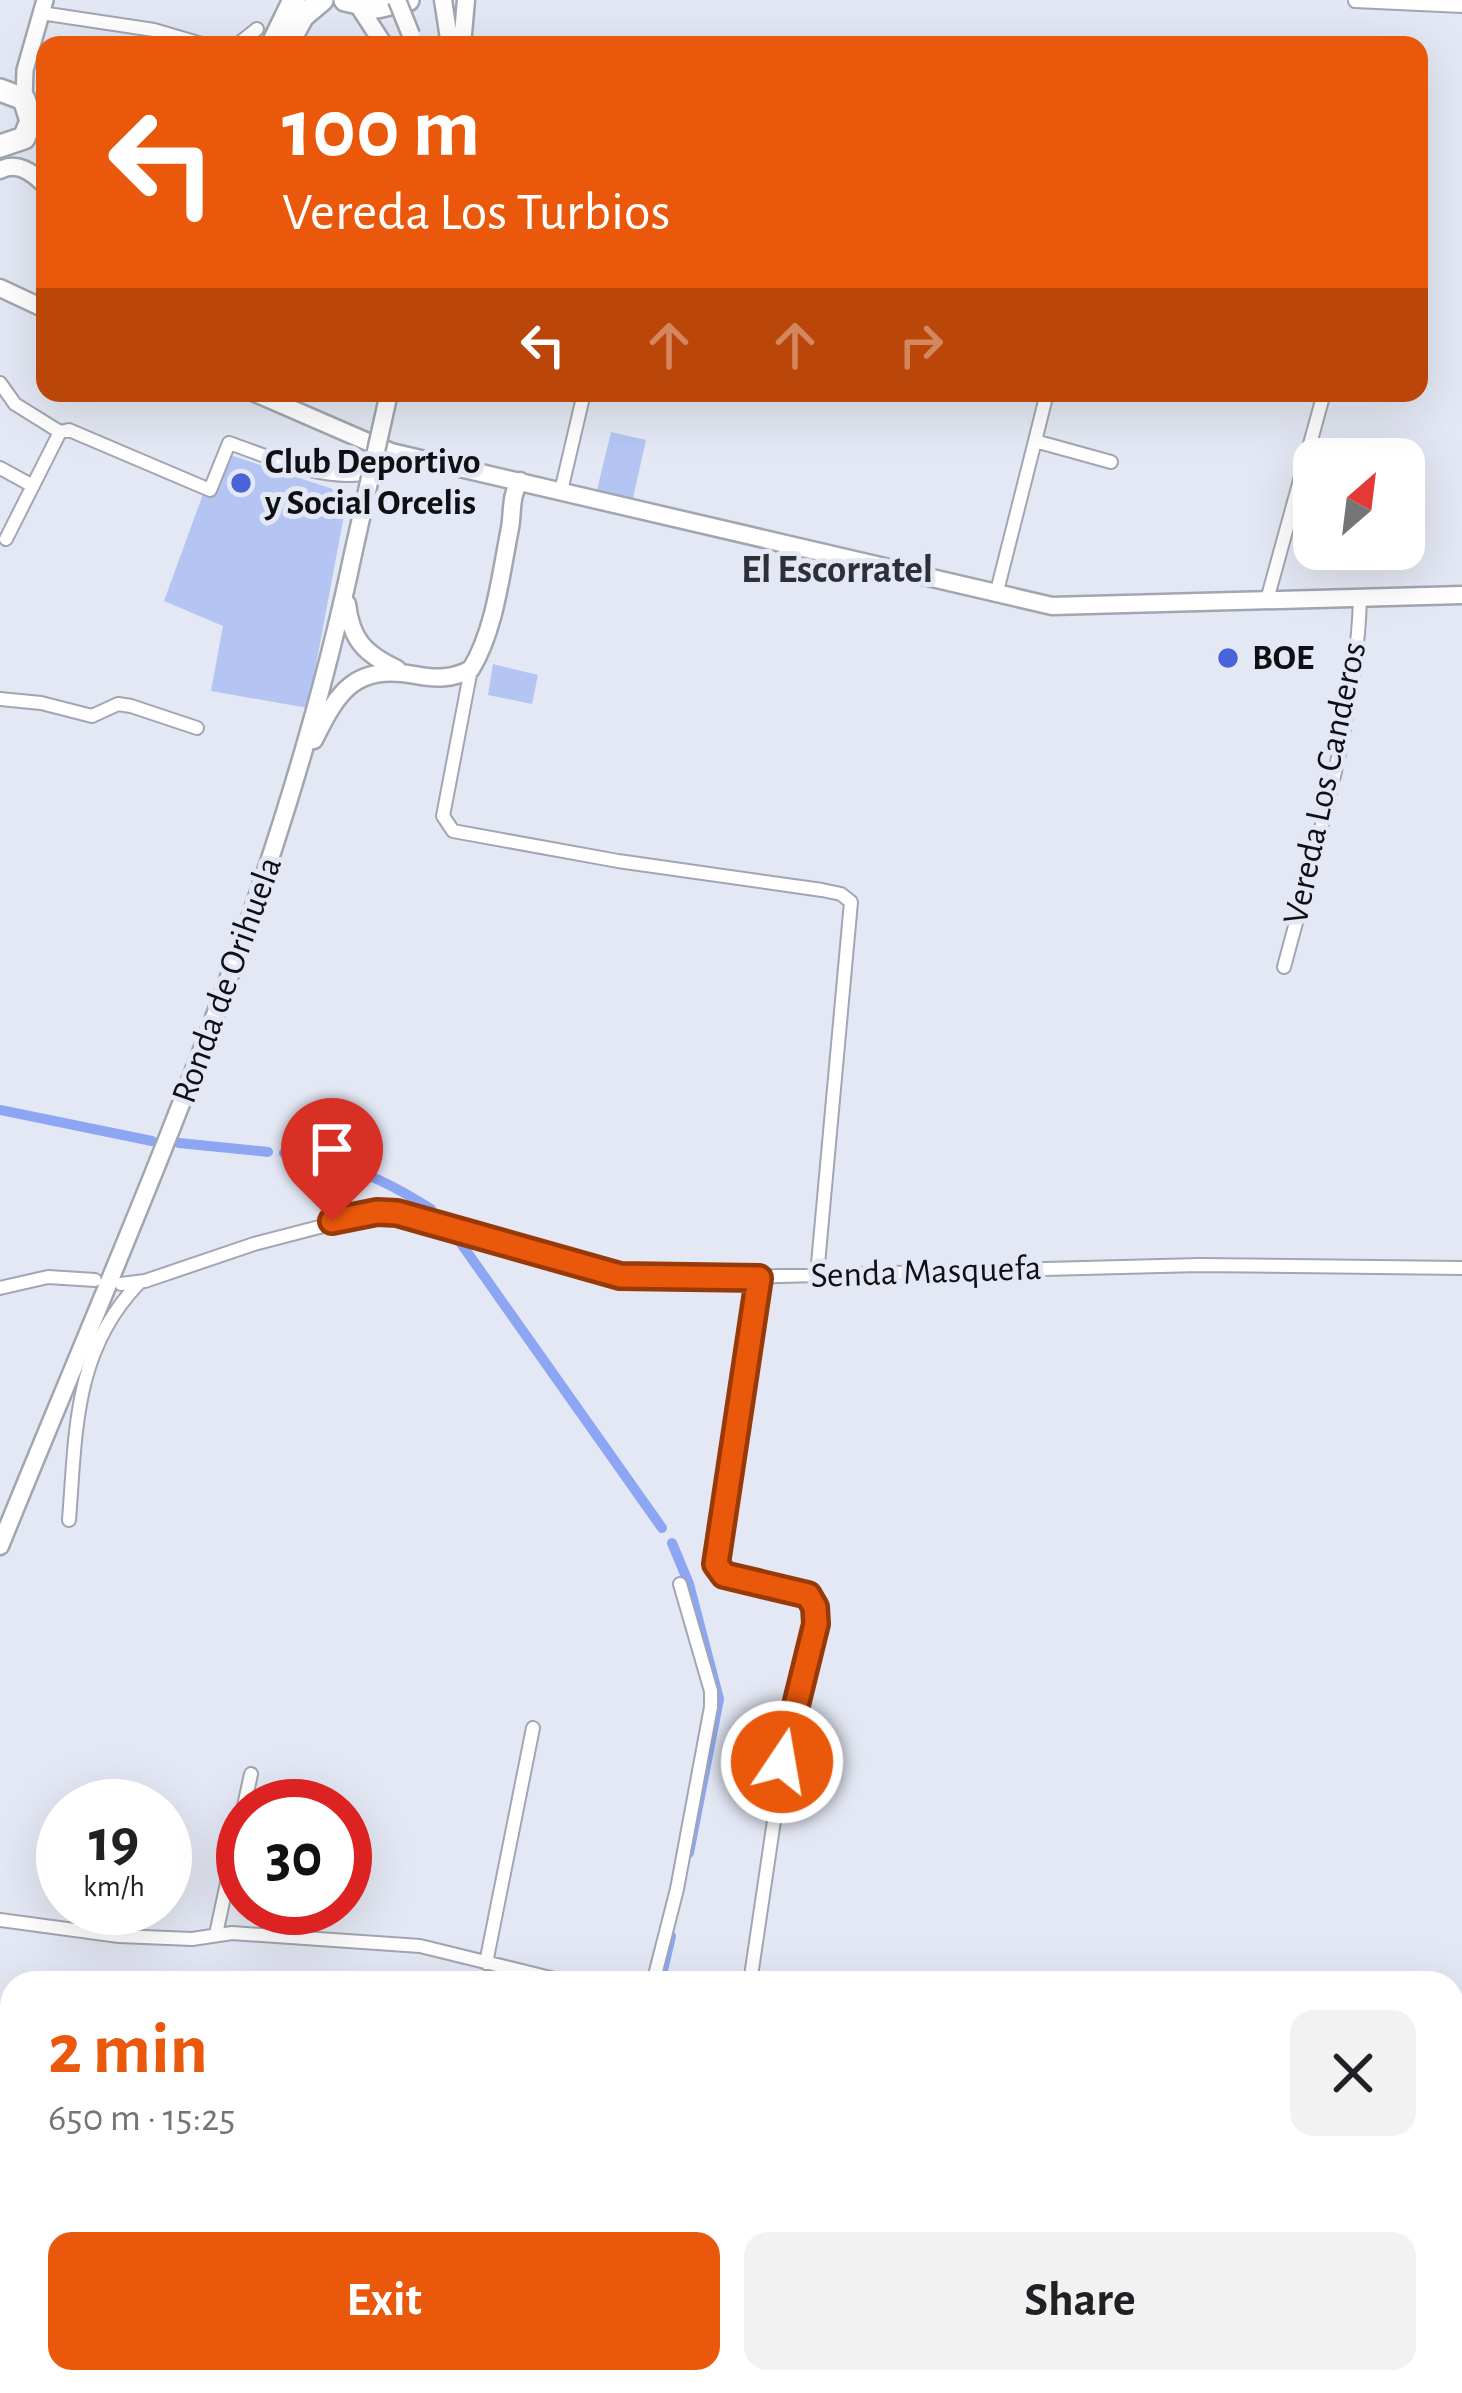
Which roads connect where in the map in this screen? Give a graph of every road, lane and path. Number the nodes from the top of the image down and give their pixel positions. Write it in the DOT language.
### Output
graph roads {
  1 [pos="294,0"];
  2 [pos="322,0"];
  3 [pos="397,0"];
  4 [pos="408,0"];
  5 [pos="443,0"];
  6 [pos="466,0"];
  7 [pos="1355,1"];
  8 [pos="351,3"];
  9 [pos="43,6"];
  10 [pos="1462,6"];
  11 [pos="174,36"];
  12 [pos="265,36"];
  13 [pos="292,36"];
  14 [pos="377,36"];
  15 [pos="410,36"];
  16 [pos="449,36"];
  17 [pos="463,36"];
  18 [pos="28,56"];
  19 [pos="0,88"];
  20 [pos="33,119"];
  21 [pos="0,146"];
  22 [pos="0,170"];
  23 [pos="36,174"];
  24 [pos="36,177"];
  25 [pos="2,289"];
  26 [pos="36,305"];
  27 [pos="0,382"];
  28 [pos="275,402"];
  29 [pos="387,402"];
  30 [pos="581,402"];
  31 [pos="1045,402"];
  32 [pos="1322,402"];
  33 [pos="60,432"];
  34 [pos="1035,441"];
  35 [pos="370,445"];
  36 [pos="1111,462"];
  37 [pos="0,468"];
  38 [pos="480,473"];
  39 [pos="520,482"];
  40 [pos="33,486"];
  41 [pos="553,489"];
  42 [pos="511,522"];
  43 [pos="6,539"];
  44 [pos="346,588"];
  45 [pos="996,595"];
  46 [pos="1462,595"];
  47 [pos="1360,598"];
  48 [pos="1268,600"];
  49 [pos="471,669"];
  50 [pos="408,674"];
  51 [pos="447,678"];
  52 [pos="0,699"];
  53 [pos="464,711"];
  54 [pos="197,728"];
  55 [pos="295,779"];
  56 [pos="1284,967"];
  57 [pos="1462,1268"];
  58 [pos="817,1275"];
  59 [pos="759,1278"];
  60 [pos="95,1280"];
  61 [pos="140,1282"];
  62 [pos="121,1284"];
  63 [pos="0,1288"];
  64 [pos="69,1520"];
  65 [pos="0,1546"];
  66 [pos="680,1584"];
  67 [pos="533,1728"];
  68 [pos="251,1774"];
  69 [pos="250,1779"];
  70 [pos="0,1920"];
  71 [pos="216,1934"];
  72 [pos="233,1935"];
  73 [pos="486,1963"];
  74 [pos="520,1971"];
  75 [pos="656,1971"];
  76 [pos="752,1971"];
  1 -- 12 [label="highway"];
  2 -- 13 [label="highway"];
  3 -- 15 [label="main road, bridge"];
  4 -- 8 [label="highway"];
  5 -- 16 [label="main road"];
  6 -- 17 [label="main road"];
  7 -- 10 [label="street"];
  8 -- 14 [label="main road"];
  9 -- 11 [label="street"];
  9 -- 18 [label="street"];
  18 -- 19 [label="street"];
  18 -- 20 [label="street"];
  19 -- 20 [label="highway"];
  20 -- 21 [label="highway"];
  20 -- 23 [label="main road"];
  22 -- 24 [label="main road"];
  25 -- 26 [label="main road"];
  27 -- 33 [label="street"];
  28 -- 35 [label="main road"];
  29 -- 44 [label="main road, Ronda de Orihuela, bridge"];
  30 -- 41 [label="street"];
  31 -- 34 [label="street"];
  32 -- 48 [label="street"];
  33 -- 35 [label="street"];
  33 -- 40 [label="street"];
  34 -- 36 [label="street"];
  34 -- 45 [label="street"];
  35 -- 38 [label="main road"];
  37 -- 40 [label="street"];
  38 -- 39 [label="main road"];
  38 -- 42 [label="main road"];
  39 -- 41 [label="main road"];
  39 -- 42 [label="main road"];
  40 -- 43 [label="street"];
  41 -- 42 [label="main road"];
  41 -- 45 [label="main road"];
  42 -- 49 [label="main road"];
  44 -- 50 [label="main road"];
  44 -- 55 [label="main road, Ronda de Orihuela"];
  45 -- 48 [label="main road"];
  46 -- 47 [label="main road"];
  47 -- 48 [label="main road"];
  47 -- 56 [label="street, Vereda Los Canderos"];
  49 -- 51 [label="main road"];
  49 -- 53 [label="street"];
  50 -- 51 [label="main road"];
  50 -- 55 [label="main road"];
  51 -- 53 [label="street"];
  52 -- 54 [label="street"];
  53 -- 58 [label="street"];
  55 -- 65 [label="main road, Ronda de Orihuela"];
  57 -- 58 [label="street, Senda Masquefa"];
  58 -- 59 [label="street, Senda Masquefa"];
  59 -- 61 [label="street, Senda Masquefa"];
  59 -- 76 [label="street"];
  60 -- 63 [label="street"];
  61 -- 62 [label="street, Senda Masquefa"];
  61 -- 64 [label="street"];
  66 -- 75 [label="street"];
  67 -- 73 [label="street"];
  68 -- 69 [label="street"];
  70 -- 71 [label="street"];
  72 -- 73 [label="street"];
  73 -- 74 [label="street"];
}
